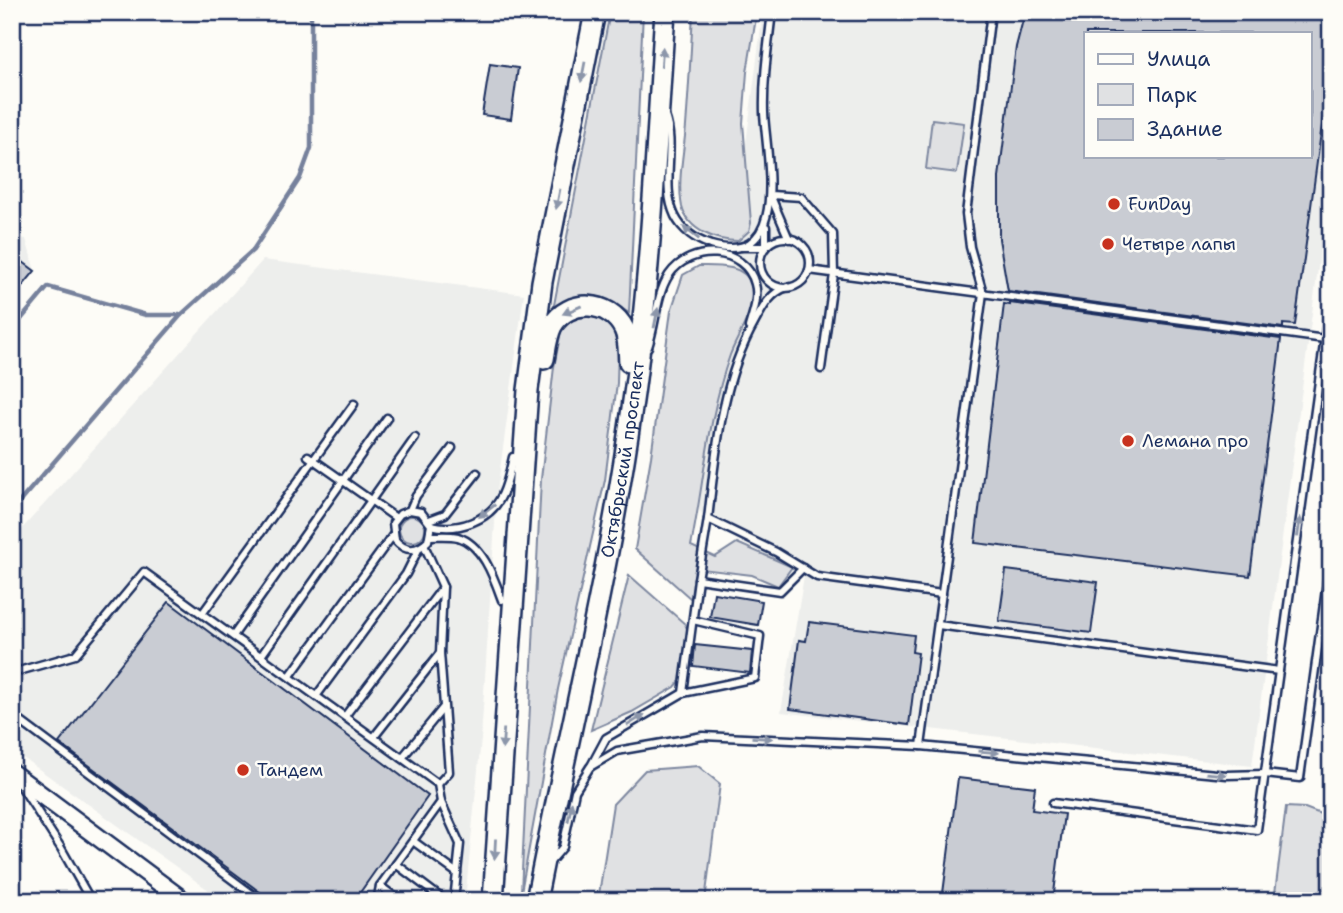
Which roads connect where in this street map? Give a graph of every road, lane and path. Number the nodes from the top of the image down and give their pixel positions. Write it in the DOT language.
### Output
graph roads {
  1 [pos="595,12"];
  2 [pos="666,12"];
  3 [pos="772,12"];
  4 [pos="991,12"];
  5 [pos="659,102"];
  6 [pos="771,195"];
  7 [pos="765,222"];
  8 [pos="789,239"];
  9 [pos="737,246"];
  10 [pos="766,247"];
  11 [pos="808,270"];
  12 [pos="750,272"];
  13 [pos="834,274"];
  14 [pos="762,275"];
  15 [pos="787,287"];
  16 [pos="757,292"];
  17 [pos="983,293"];
  18 [pos="1331,293"];
  19 [pos="747,335"];
  20 [pos="1325,339"];
  21 [pos="821,369"];
  22 [pos="354,404"];
  23 [pos="632,408"];
  24 [pos="387,418"];
  25 [pos="415,438"];
  26 [pos="520,443"];
  27 [pos="452,448"];
  28 [pos="311,458"];
  29 [pos="477,473"];
  30 [pos="342,480"];
  31 [pos="372,501"];
  32 [pos="410,510"];
  33 [pos="396,518"];
  34 [pos="708,519"];
  35 [pos="430,522"];
  36 [pos="393,534"];
  37 [pos="431,536"];
  38 [pos="422,547"];
  39 [pos="1331,553"];
  40 [pos="803,568"];
  41 [pos="698,579"];
  42 [pos="443,587"];
  43 [pos="942,594"];
  44 [pos="502,600"];
  45 [pos="202,614"];
  46 [pos="693,620"];
  47 [pos="938,625"];
  48 [pos="233,636"];
  49 [pos="440,653"];
  50 [pos="261,656"];
  51 [pos="509,657"];
  52 [pos="1279,671"];
  53 [pos="12,673"];
  54 [pos="290,676"];
  55 [pos="683,693"];
  56 [pos="317,695"];
  57 [pos="444,708"];
  58 [pos="12,715"];
  59 [pos="345,716"];
  60 [pos="374,737"];
  61 [pos="921,746"];
  62 [pos="402,758"];
  63 [pos="590,767"];
  64 [pos="12,773"];
  65 [pos="1265,774"];
  66 [pos="438,784"];
  67 [pos="441,802"];
  68 [pos="1053,803"];
  69 [pos="413,841"];
  70 [pos="396,864"];
  71 [pos="542,872"];
  72 [pos="457,873"];
  73 [pos="380,886"];
  74 [pos="91,901"];
  75 [pos="184,901"];
  76 [pos="261,901"];
  77 [pos="377,901"];
  78 [pos="400,901"];
  79 [pos="445,901"];
  80 [pos="454,901"];
  81 [pos="493,901"];
  82 [pos="536,901"];
  1 -- 26 [label="main road, one-way"];
  5 -- 2 [label="main road, Октябрьский проспект, one-way"];
  3 -- 6 [label="lane"];
  4 -- 17 [label="lane"];
  9 -- 5 [label="lane, one-way"];
  5 -- 23 [label="main road, Октябрьский проспект"];
  6 -- 7 [label="lane"];
  6 -- 8 [label="lane"];
  6 -- 13 [label="lane"];
  7 -- 9 [label="lane"];
  7 -- 10 [label="lane"];
  8 -- 10 [label="lane"];
  8 -- 11 [label="lane"];
  9 -- 10 [label="lane"];
  10 -- 14 [label="lane"];
  11 -- 13 [label="lane"];
  11 -- 15 [label="lane"];
  12 -- 14 [label="lane"];
  12 -- 16 [label="lane"];
  23 -- 12 [label="lane, one-way"];
  13 -- 17 [label="lane"];
  13 -- 21 [label="lane"];
  14 -- 15 [label="lane"];
  14 -- 16 [label="lane"];
  15 -- 19 [label="lane"];
  16 -- 19 [label="lane"];
  17 -- 20 [label="lane"];
  17 -- 43 [label="lane"];
  18 -- 20 [label="lane"];
  19 -- 34 [label="lane"];
  52 -- 20 [label="lane, one-way"];
  22 -- 28 [label="lane"];
  23 -- 26 [label="main road, one-way"];
  23 -- 71 [label="main road, Октябрьский проспект"];
  24 -- 30 [label="lane"];
  25 -- 31 [label="lane"];
  26 -- 35 [label="lane, one-way"];
  26 -- 44 [label="main road"];
  26 -- 51 [label="main road"];
  27 -- 32 [label="lane"];
  28 -- 30 [label="lane"];
  28 -- 45 [label="lane"];
  29 -- 35 [label="lane"];
  30 -- 31 [label="lane"];
  30 -- 48 [label="lane"];
  31 -- 33 [label="lane"];
  31 -- 50 [label="lane"];
  32 -- 33 [label="lane"];
  32 -- 35 [label="lane"];
  33 -- 36 [label="lane"];
  34 -- 40 [label="lane"];
  34 -- 41 [label="lane"];
  35 -- 37 [label="lane"];
  36 -- 38 [label="lane"];
  36 -- 54 [label="lane"];
  37 -- 38 [label="lane"];
  37 -- 44 [label="lane"];
  38 -- 42 [label="lane"];
  38 -- 56 [label="lane"];
  39 -- 65 [label="lane"];
  40 -- 41 [label="lane"];
  40 -- 43 [label="lane"];
  41 -- 46 [label="lane"];
  42 -- 49 [label="lane"];
  42 -- 59 [label="lane"];
  43 -- 47 [label="lane"];
  44 -- 51 [label="main road"];
  45 -- 48 [label="lane"];
  45 -- 53 [label="lane"];
  46 -- 55 [label="lane"];
  46 -- 55 [label="lane"];
  47 -- 52 [label="lane"];
  47 -- 61 [label="lane"];
  48 -- 50 [label="lane"];
  49 -- 57 [label="lane"];
  49 -- 60 [label="lane"];
  50 -- 54 [label="lane"];
  51 -- 81 [label="main road, one-way"];
  52 -- 65 [label="lane"];
  54 -- 56 [label="lane"];
  63 -- 55 [label="lane, one-way"];
  56 -- 59 [label="lane"];
  57 -- 62 [label="lane"];
  57 -- 66 [label="lane"];
  58 -- 76 [label="lane"];
  59 -- 60 [label="lane"];
  60 -- 62 [label="lane"];
  63 -- 61 [label="lane, one-way"];
  61 -- 65 [label="lane, one-way"];
  62 -- 66 [label="lane"];
  71 -- 63 [label="lane, one-way"];
  64 -- 74 [label="lane"];
  64 -- 75 [label="main road"];
  65 -- 68 [label="lane"];
  66 -- 67 [label="lane"];
  67 -- 69 [label="lane"];
  67 -- 72 [label="lane"];
  69 -- 70 [label="lane"];
  69 -- 72 [label="lane"];
  70 -- 73 [label="lane"];
  70 -- 79 [label="lane"];
  71 -- 82 [label="main road, Октябрьский проспект"];
  72 -- 80 [label="lane"];
  73 -- 77 [label="lane"];
  73 -- 78 [label="lane"];
}
